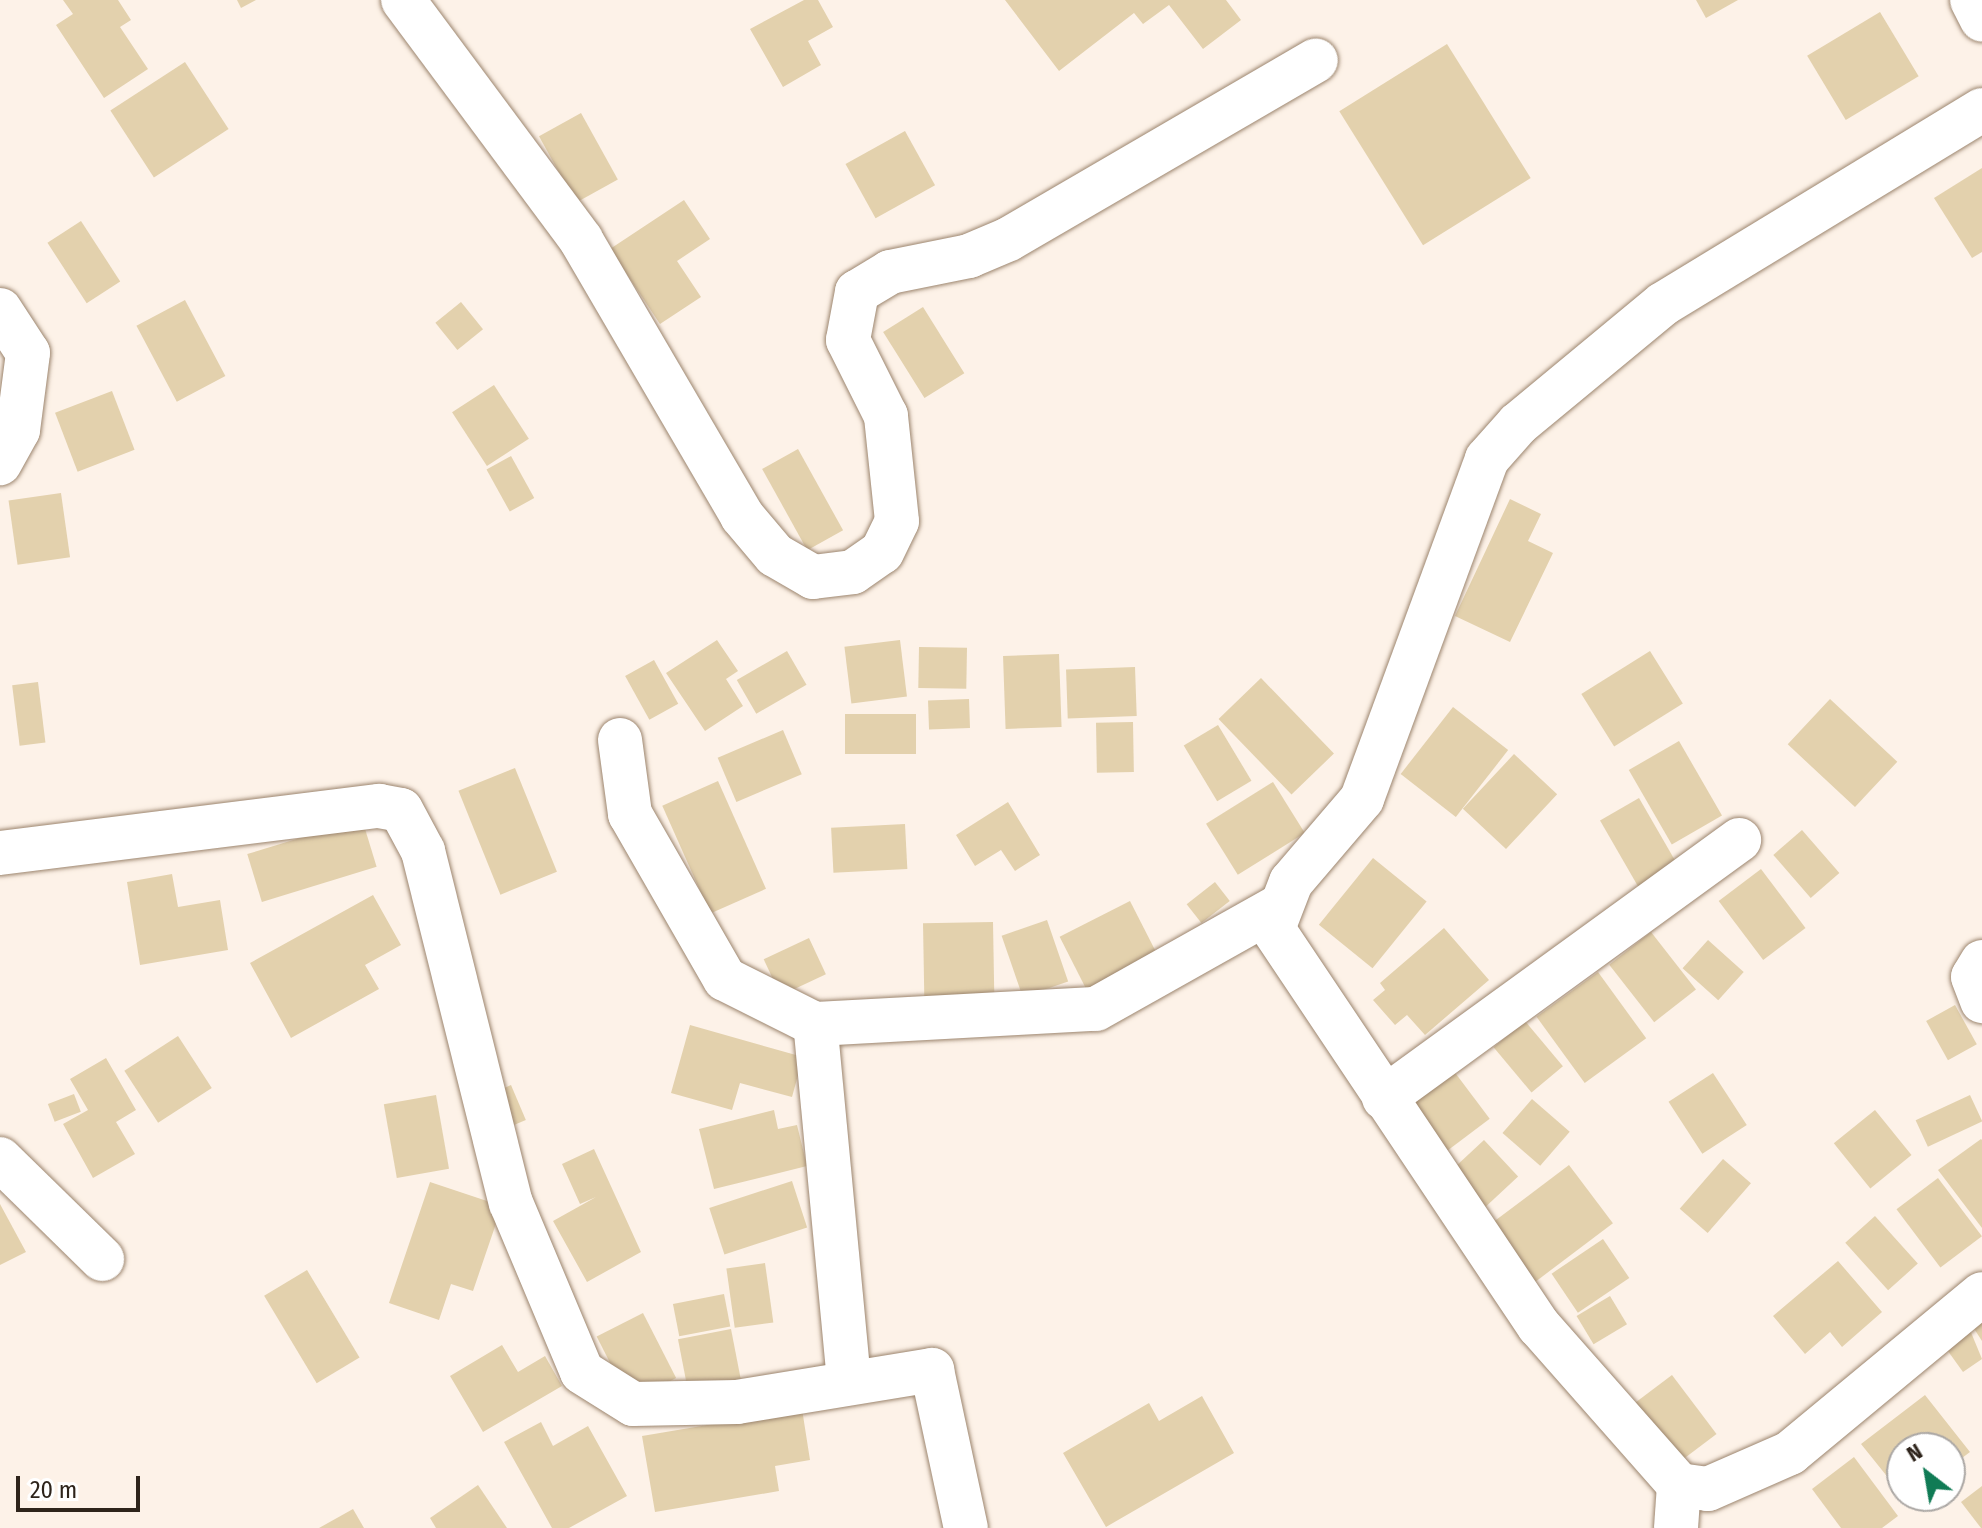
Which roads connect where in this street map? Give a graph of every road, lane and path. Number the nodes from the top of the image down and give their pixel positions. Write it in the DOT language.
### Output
graph roads {
  1 [pos="403,0"];
  2 [pos="1972,0"];
  3 [pos="1982,20"];
  4 [pos="1316,60"];
  5 [pos="1982,110"];
  6 [pos="0,310"];
  7 [pos="0,463"];
  8 [pos="620,740"];
  9 [pos="1739,840"];
  10 [pos="0,853"];
  11 [pos="1276,908"];
  12 [pos="1982,962"];
  13 [pos="1982,1001"];
  14 [pos="815,1024"];
  15 [pos="1384,1098"];
  16 [pos="0,1159"];
  17 [pos="102,1259"];
  18 [pos="1982,1294"];
  19 [pos="849,1381"];
  20 [pos="1679,1485"];
  21 [pos="966,1528"];
  22 [pos="1676,1528"];
  1 -- 4 [label="street"];
  2 -- 3 [label="street"];
  5 -- 11 [label="street"];
  6 -- 7 [label="street"];
  8 -- 14 [label="street"];
  9 -- 15 [label="street"];
  10 -- 19 [label="street"];
  11 -- 14 [label="street"];
  11 -- 15 [label="street"];
  12 -- 13 [label="street"];
  14 -- 19 [label="street"];
  15 -- 20 [label="street"];
  16 -- 17 [label="street"];
  18 -- 20 [label="street"];
  19 -- 21 [label="street"];
  20 -- 22 [label="street"];
}
